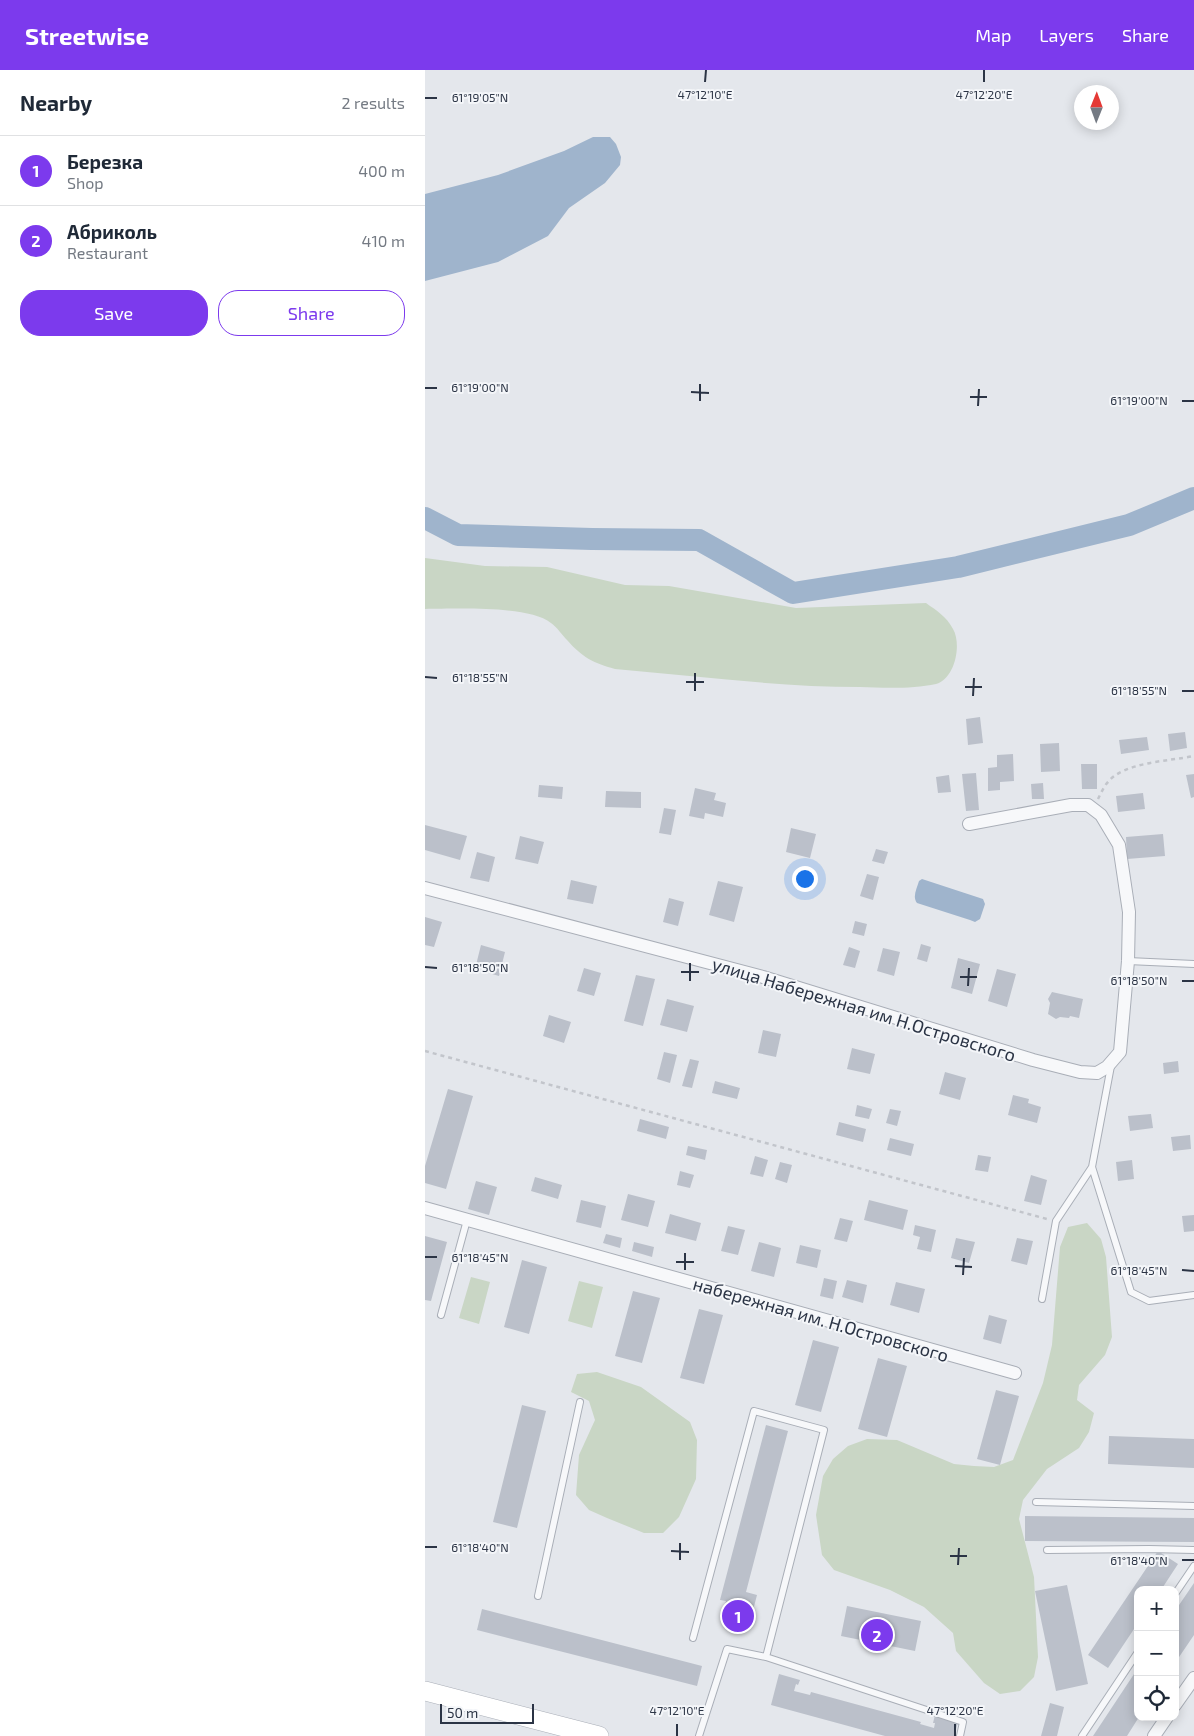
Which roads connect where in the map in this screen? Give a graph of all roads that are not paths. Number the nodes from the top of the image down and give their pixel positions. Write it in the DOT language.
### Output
graph roads {
  1 [pos="969,824"];
  2 [pos="425,888"];
  3 [pos="1127,961"];
  4 [pos="1194,964"];
  5 [pos="1111,1062"];
  6 [pos="1092,1167"];
  7 [pos="425,1208"];
  8 [pos="467,1220"];
  9 [pos="1194,1295"];
  10 [pos="1042,1299"];
  11 [pos="441,1315"];
  12 [pos="1015,1373"];
  13 [pos="580,1402"];
  14 [pos="1035,1502"];
  15 [pos="1194,1506"];
  16 [pos="1047,1550"];
  17 [pos="1194,1550"];
  18 [pos="1194,1566"];
  19 [pos="1179,1588"];
  20 [pos="538,1596"];
  21 [pos="693,1638"];
  22 [pos="766,1657"];
  23 [pos="1134,1658"];
  24 [pos="1194,1678"];
  25 [pos="425,1691"];
  26 [pos="1179,1699"];
  27 [pos="1164,1721"];
  28 [pos="599,1736"];
  29 [pos="699,1736"];
  30 [pos="960,1736"];
  31 [pos="1083,1736"];
  32 [pos="1154,1736"];
  1 -- 3 [label="street"];
  2 -- 5 [label="street, улица Набережная им Н.Островского"];
  3 -- 4 [label="lane"];
  3 -- 5 [label="street"];
  5 -- 6 [label="lane"];
  6 -- 9 [label="lane"];
  6 -- 10 [label="lane"];
  7 -- 8 [label="street, набережная им. Н.Островского"];
  8 -- 11 [label="lane"];
  8 -- 12 [label="street, набережная им. Н.Островского"];
  13 -- 20 [label="lane"];
  14 -- 15 [label="lane"];
  16 -- 17 [label="lane"];
  18 -- 19 [label="lane"];
  21 -- 22 [label="lane"];
  22 -- 29 [label="lane"];
  22 -- 30 [label="lane"];
  23 -- 31 [label="lane"];
  24 -- 26 [label="street"];
  25 -- 28 [label="street"];
  27 -- 32 [label="street"];
}
